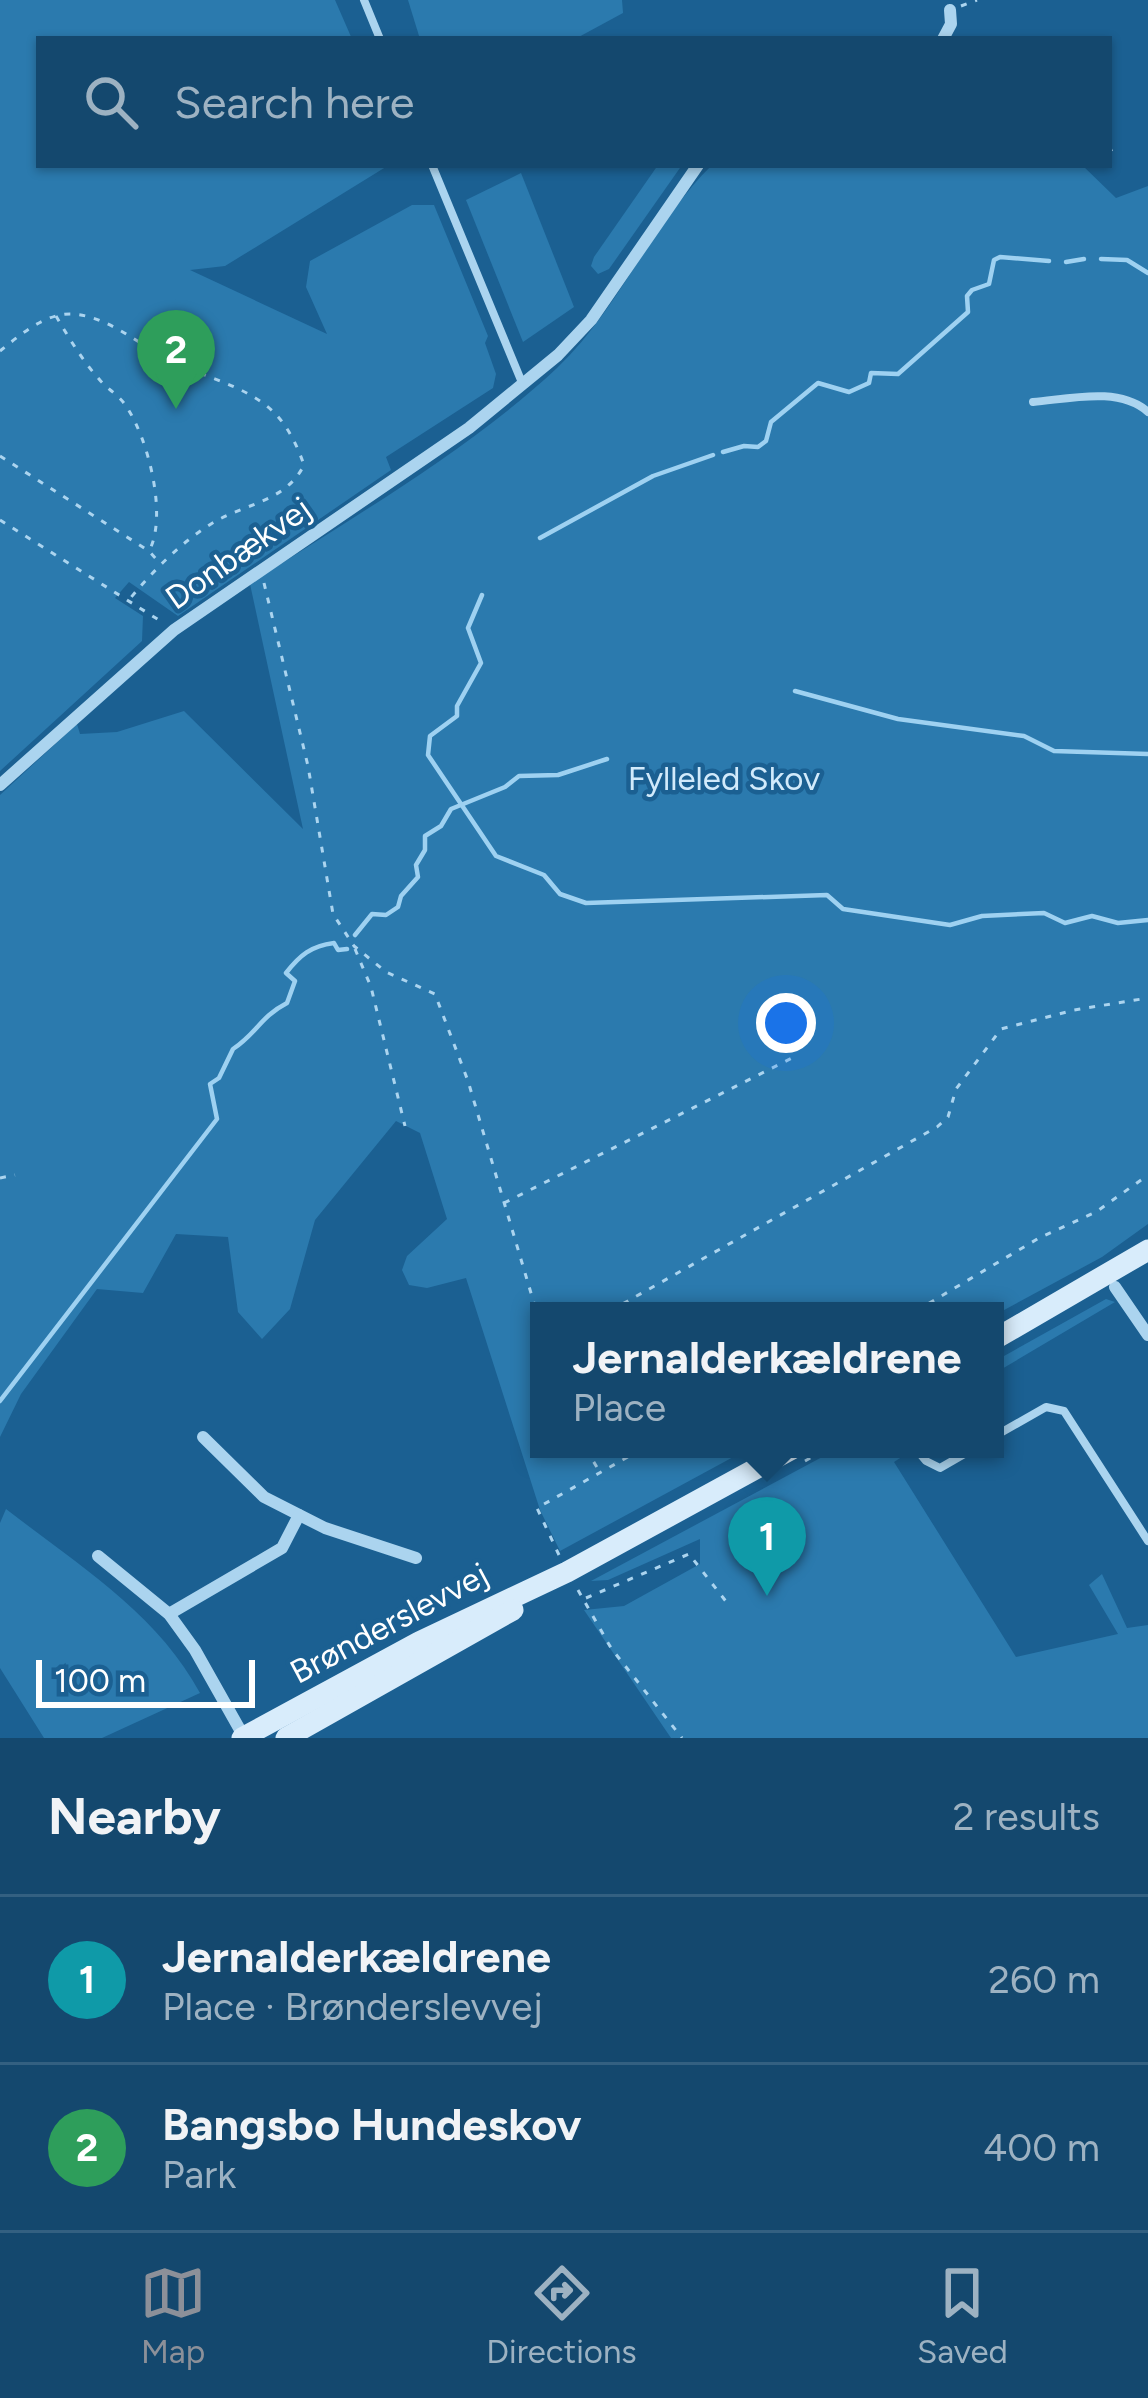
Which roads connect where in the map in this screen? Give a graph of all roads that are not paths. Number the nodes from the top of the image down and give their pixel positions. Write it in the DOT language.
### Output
graph roads {
  1 [pos="364,0"];
  2 [pos="948,5"];
  3 [pos="379,36"];
  4 [pos="945,36"];
  5 [pos="433,168"];
  6 [pos="696,168"];
  7 [pos="523,385"];
  8 [pos="1033,402"];
  9 [pos="1148,412"];
  10 [pos="0,785"];
  11 [pos="1148,1250"];
  12 [pos="1115,1287"];
  13 [pos="1004,1334"];
  14 [pos="1148,1335"];
  15 [pos="1004,1431"];
  16 [pos="203,1437"];
  17 [pos="776,1458"];
  18 [pos="927,1458"];
  19 [pos="957,1458"];
  20 [pos="298,1516"];
  21 [pos="1148,1541"];
  22 [pos="98,1556"];
  23 [pos="416,1558"];
  24 [pos="567,1572"];
  25 [pos="169,1614"];
  26 [pos="243,1738"];
  27 [pos="286,1738"];
  1 -- 3 [label="lane"];
  2 -- 4 [label="street"];
  5 -- 7 [label="lane"];
  6 -- 7 [label="street, Donbækvej"];
  7 -- 10 [label="street, Donbækvej"];
  8 -- 9 [label="lane"];
  11 -- 13 [label="main road"];
  12 -- 14 [label="street"];
  15 -- 21 [label="lane"];
  16 -- 20 [label="street"];
  17 -- 24 [label="main road, Brønderslevvej"];
  18 -- 19 [label="lane"];
  20 -- 23 [label="street"];
  20 -- 25 [label="street"];
  22 -- 25 [label="street"];
  24 -- 26 [label="main road, Brønderslevvej"];
  24 -- 27 [label="main road, Brønderslevvej"];
  25 -- 26 [label="street"];
}
